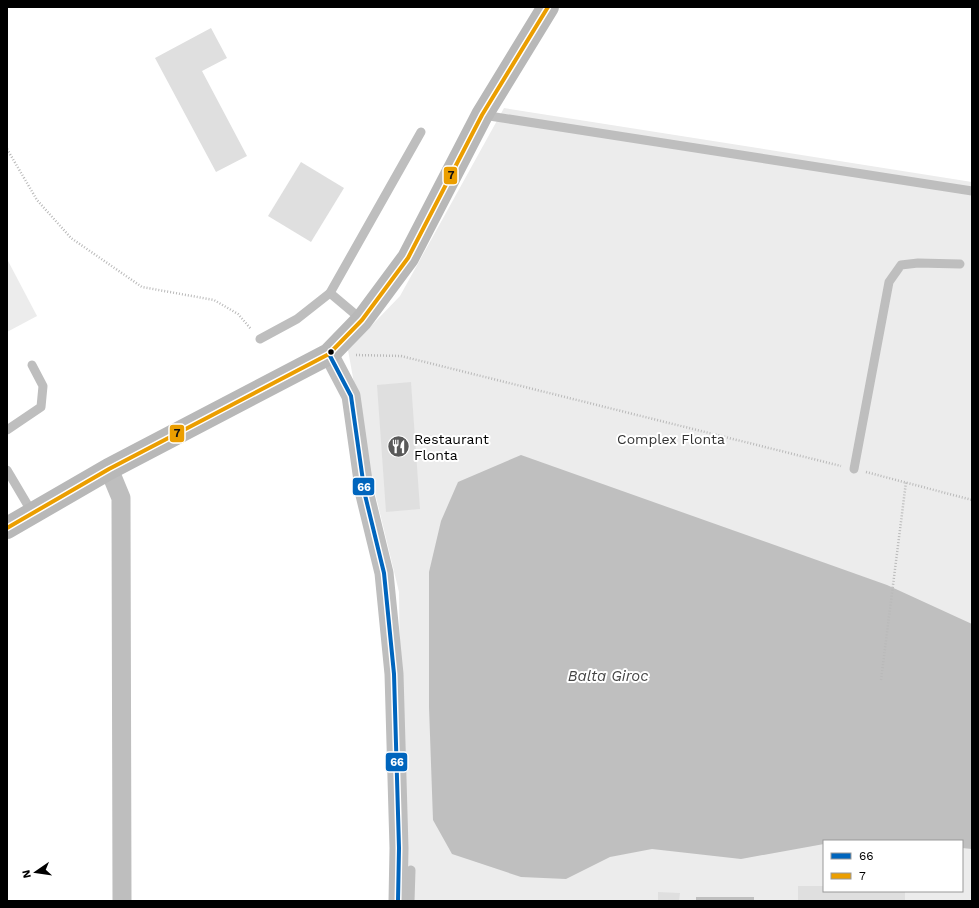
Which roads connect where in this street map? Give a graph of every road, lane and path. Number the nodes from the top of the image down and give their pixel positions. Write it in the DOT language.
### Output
graph roads {
  1 [pos="548,7"];
  2 [pos="482,115"];
  3 [pos="422,132"];
  4 [pos="7,149"];
  5 [pos="972,182"];
  6 [pos="969,190"];
  7 [pos="960,264"];
  8 [pos="330,293"];
  9 [pos="362,320"];
  10 [pos="260,339"];
  11 [pos="330,354"];
  12 [pos="32,365"];
  13 [pos="7,430"];
  14 [pos="109,469"];
  15 [pos="854,469"];
  16 [pos="7,470"];
  17 [pos="906,482"];
  18 [pos="972,500"];
  19 [pos="32,514"];
  20 [pos="7,528"];
  21 [pos="881,680"];
  22 [pos="411,870"];
  23 [pos="122,901"];
  24 [pos="398,901"];
  25 [pos="410,901"];
  1 -- 2 [label="main road"];
  2 -- 6 [label="lane"];
  2 -- 9 [label="main road"];
  3 -- 8 [label="lane"];
  4 -- 10 [label="path"];
  5 -- 6 [label="lane"];
  7 -- 15 [label="lane"];
  8 -- 9 [label="lane"];
  8 -- 10 [label="lane"];
  9 -- 11 [label="main road"];
  11 -- 14 [label="main road"];
  11 -- 15 [label="path"];
  11 -- 24 [label="street"];
  12 -- 13 [label="lane"];
  14 -- 19 [label="main road"];
  14 -- 23 [label="street"];
  15 -- 17 [label="path"];
  16 -- 19 [label="lane"];
  17 -- 18 [label="path"];
  17 -- 21 [label="path"];
  19 -- 20 [label="main road"];
  22 -- 25 [label="lane"];
}
